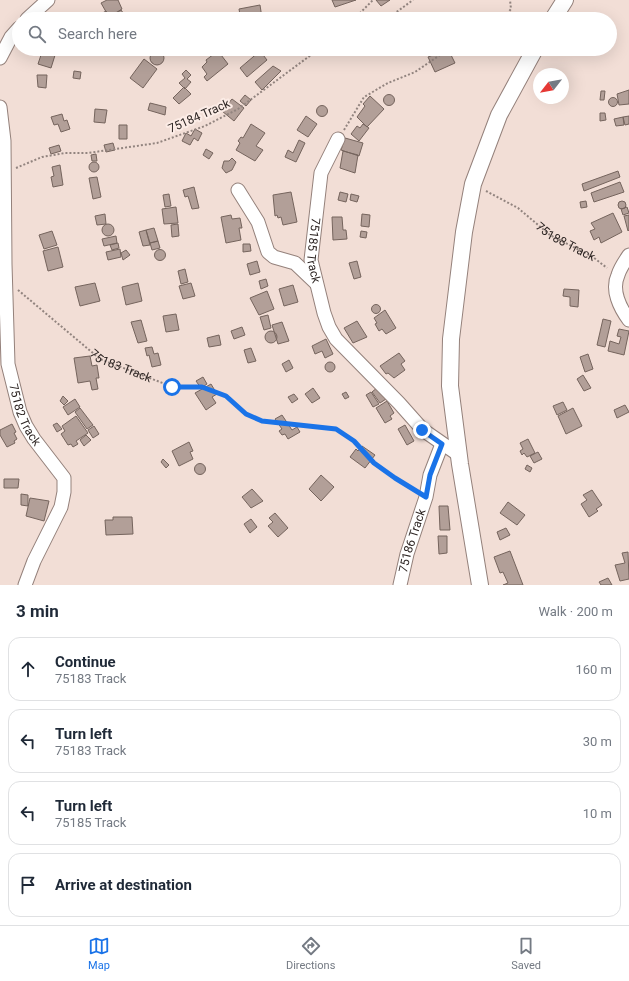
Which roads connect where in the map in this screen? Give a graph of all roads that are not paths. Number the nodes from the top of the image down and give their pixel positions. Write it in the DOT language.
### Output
graph roads {
  1 [pos="48,0"];
  2 [pos="565,0"];
  3 [pos="35,12"];
  4 [pos="557,12"];
  5 [pos="12,36"];
  6 [pos="531,56"];
  7 [pos="0,58"];
  8 [pos="0,107"];
  9 [pos="338,139"];
  10 [pos="238,190"];
  11 [pos="629,255"];
  12 [pos="317,284"];
  13 [pos="629,320"];
  14 [pos="442,444"];
  15 [pos="459,455"];
  16 [pos="25,585"];
  17 [pos="400,585"];
  18 [pos="480,585"];
  1 -- 3 [label="street"];
  2 -- 4 [label="street"];
  5 -- 7 [label="street"];
  6 -- 15 [label="street"];
  8 -- 16 [label="street, 75182 Track"];
  9 -- 12 [label="street, 75185 Track"];
  10 -- 12 [label="street"];
  11 -- 13 [label="street"];
  12 -- 14 [label="street, 75185 Track"];
  14 -- 15 [label="street, 75185 Track"];
  14 -- 17 [label="street, 75186 Track"];
  15 -- 18 [label="street"];
}
